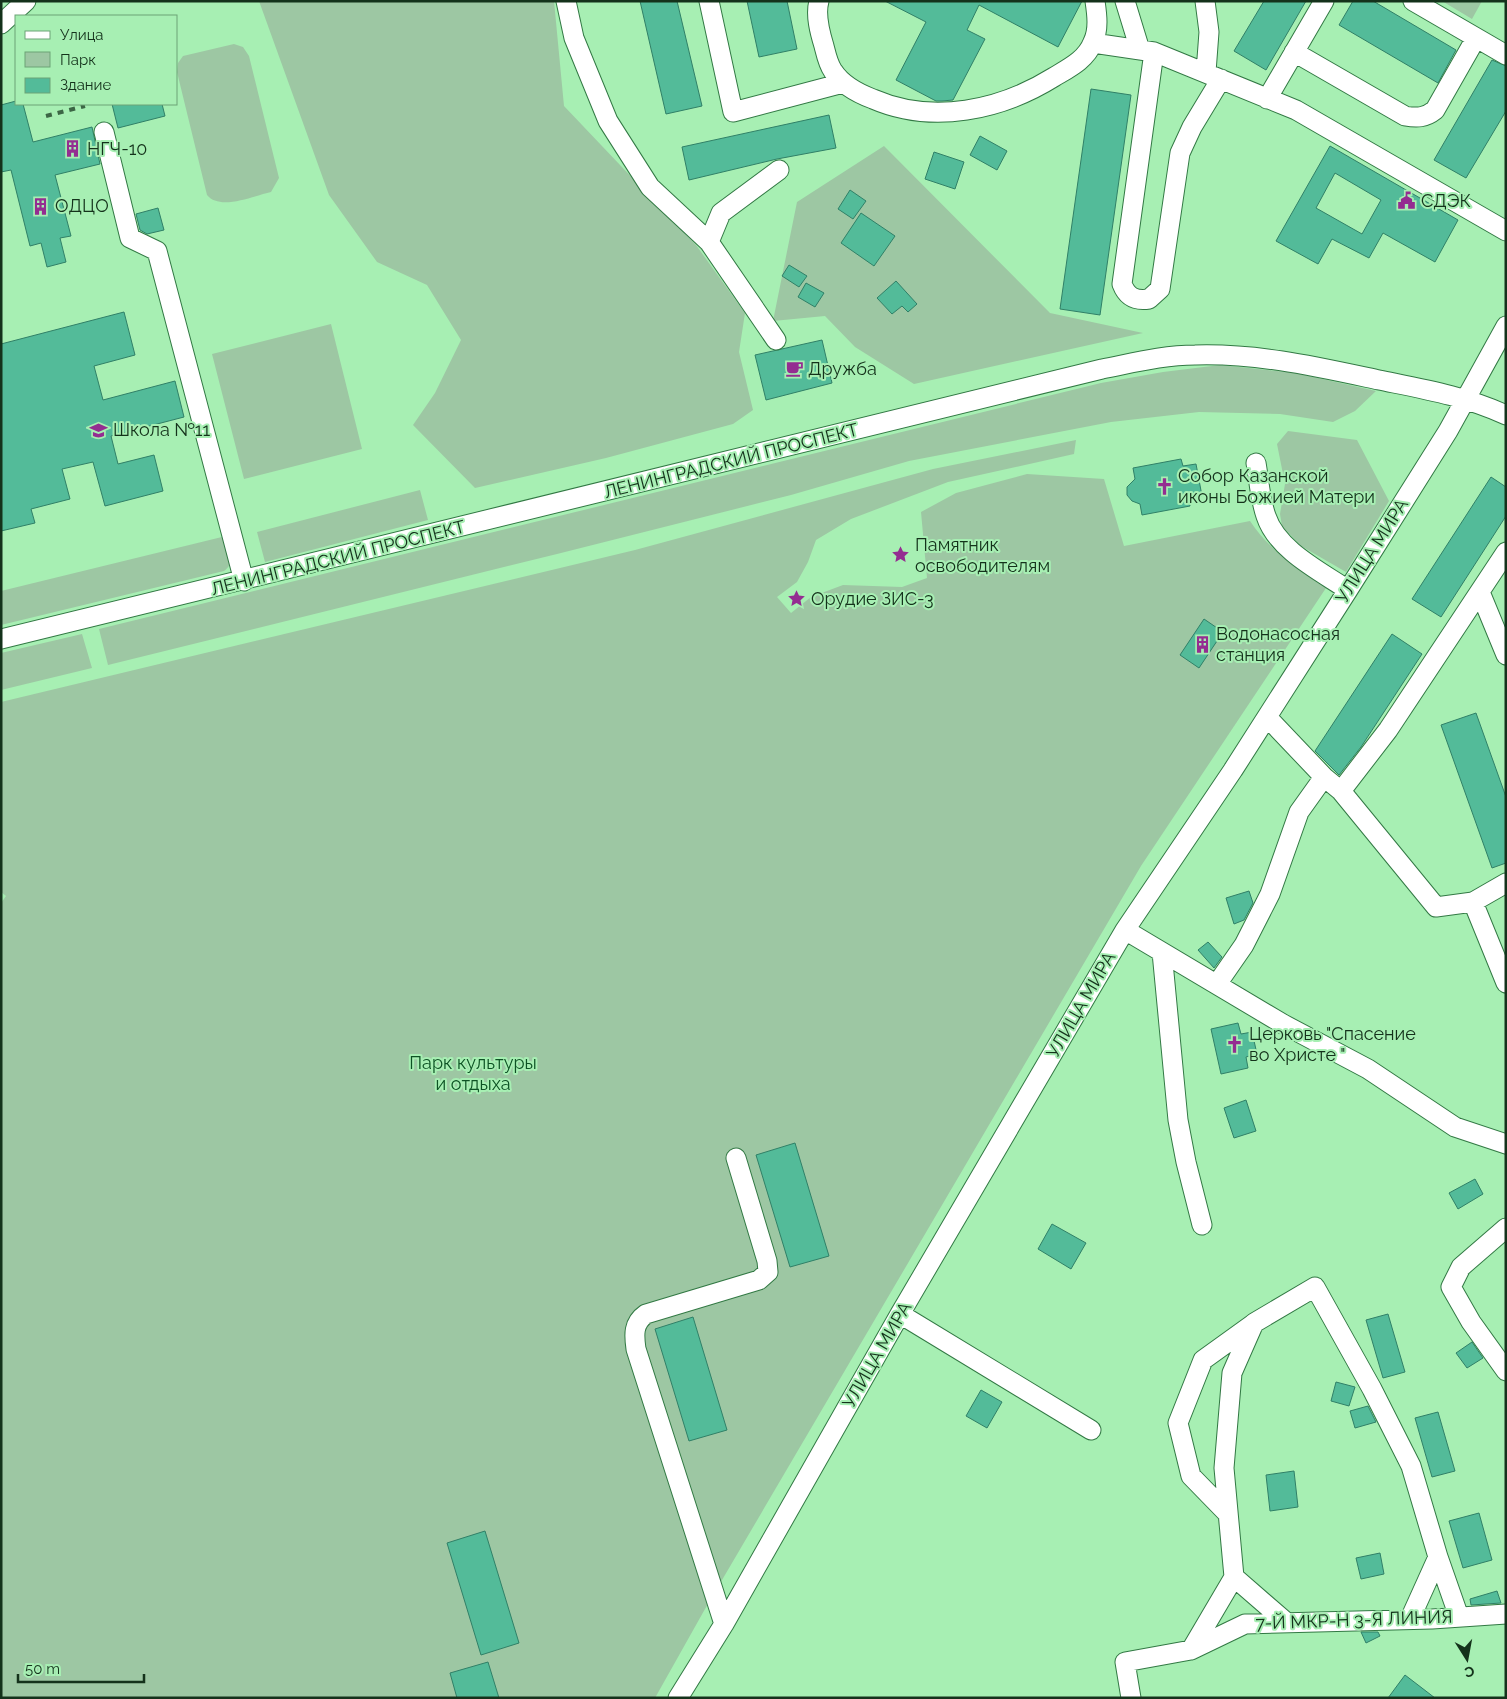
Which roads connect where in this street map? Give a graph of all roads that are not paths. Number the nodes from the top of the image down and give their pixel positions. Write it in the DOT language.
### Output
graph roads {
  1 [pos="26,1"];
  2 [pos="566,1"];
  3 [pos="709,1"];
  4 [pos="819,1"];
  5 [pos="1095,1"];
  6 [pos="1126,1"];
  7 [pos="1205,1"];
  8 [pos="1324,1"];
  9 [pos="1413,1"];
  10 [pos="1,24"];
  11 [pos="1476,38"];
  12 [pos="1093,43"];
  13 [pos="1147,51"];
  14 [pos="1294,52"];
  15 [pos="1506,55"];
  16 [pos="1213,76"];
  17 [pos="843,83"];
  18 [pos="1267,99"];
  19 [pos="104,132"];
  20 [pos="779,170"];
  21 [pos="1506,231"];
  22 [pos="709,242"];
  23 [pos="1506,326"];
  24 [pos="776,340"];
  25 [pos="1466,398"];
  26 [pos="1506,415"];
  27 [pos="1256,463"];
  28 [pos="1506,552"];
  29 [pos="244,581"];
  30 [pos="1348,590"];
  31 [pos="1480,592"];
  32 [pos="1,639"];
  33 [pos="1506,655"];
  34 [pos="1267,717"];
  35 [pos="1324,777"];
  36 [pos="1341,791"];
  37 [pos="1506,883"];
  38 [pos="1473,902"];
  39 [pos="1125,930"];
  40 [pos="1162,952"];
  41 [pos="1506,983"];
  42 [pos="1216,984"];
  43 [pos="1506,1144"];
  44 [pos="736,1158"];
  45 [pos="1202,1225"];
  46 [pos="1506,1228"];
  47 [pos="900,1314"];
  48 [pos="1254,1323"];
  49 [pos="1506,1371"];
  50 [pos="1091,1430"];
  51 [pos="1228,1514"];
  52 [pos="1438,1557"];
  53 [pos="1234,1577"];
  54 [pos="1506,1614"];
  55 [pos="1459,1617"];
  56 [pos="1410,1619"];
  57 [pos="1287,1623"];
  58 [pos="724,1624"];
  59 [pos="1191,1650"];
  60 [pos="678,1698"];
  61 [pos="1131,1698"];
  1 -- 10 [label="street"];
  2 -- 22 [label="street"];
  3 -- 17 [label="street"];
  4 -- 17 [label="street"];
  5 -- 12 [label="street"];
  6 -- 13 [label="street"];
  7 -- 16 [label="street"];
  8 -- 14 [label="street"];
  9 -- 11 [label="street"];
  11 -- 14 [label="street"];
  11 -- 15 [label="street"];
  12 -- 13 [label="street"];
  12 -- 17 [label="street"];
  13 -- 16 [label="street"];
  13 -- 16 [label="street"];
  14 -- 18 [label="street"];
  16 -- 18 [label="street"];
  18 -- 21 [label="street"];
  19 -- 29 [label="street"];
  20 -- 22 [label="street"];
  22 -- 24 [label="street"];
  23 -- 25 [label="street, УЛИЦА МИРА"];
  25 -- 26 [label="street, ЛЕНИНГРАДСКИЙ ПРОСПЕКТ"];
  25 -- 29 [label="street, ЛЕНИНГРАДСКИЙ ПРОСПЕКТ"];
  25 -- 30 [label="street, УЛИЦА МИРА"];
  27 -- 30 [label="street"];
  28 -- 31 [label="street"];
  29 -- 32 [label="street, ЛЕНИНГРАДСКИЙ ПРОСПЕКТ"];
  30 -- 34 [label="street, УЛИЦА МИРА"];
  31 -- 33 [label="street"];
  31 -- 36 [label="street"];
  34 -- 35 [label="street"];
  34 -- 39 [label="street, УЛИЦА МИРА"];
  35 -- 36 [label="street"];
  35 -- 42 [label="street"];
  36 -- 38 [label="street"];
  37 -- 38 [label="street"];
  38 -- 41 [label="street"];
  39 -- 40 [label="street"];
  39 -- 47 [label="street, УЛИЦА МИРА"];
  40 -- 42 [label="street"];
  40 -- 45 [label="street"];
  42 -- 43 [label="street"];
  44 -- 58 [label="street"];
  46 -- 49 [label="street"];
  47 -- 50 [label="street"];
  47 -- 58 [label="street, УЛИЦА МИРА"];
  48 -- 51 [label="street"];
  48 -- 51 [label="street"];
  48 -- 52 [label="street"];
  51 -- 53 [label="street"];
  52 -- 55 [label="street"];
  52 -- 56 [label="street"];
  53 -- 57 [label="street"];
  53 -- 59 [label="street"];
  54 -- 55 [label="street, 7-Й МКР-Н 3-Я ЛИНИЯ"];
  55 -- 56 [label="street, 7-Й МКР-Н 3-Я ЛИНИЯ"];
  56 -- 57 [label="street, 7-Й МКР-Н 3-Я ЛИНИЯ"];
  57 -- 59 [label="street, 7-Й МКР-Н 3-Я ЛИНИЯ"];
  58 -- 60 [label="street, УЛИЦА МИРА"];
  59 -- 61 [label="street, 7-Й МКР-Н 3-Я ЛИНИЯ"];
}
